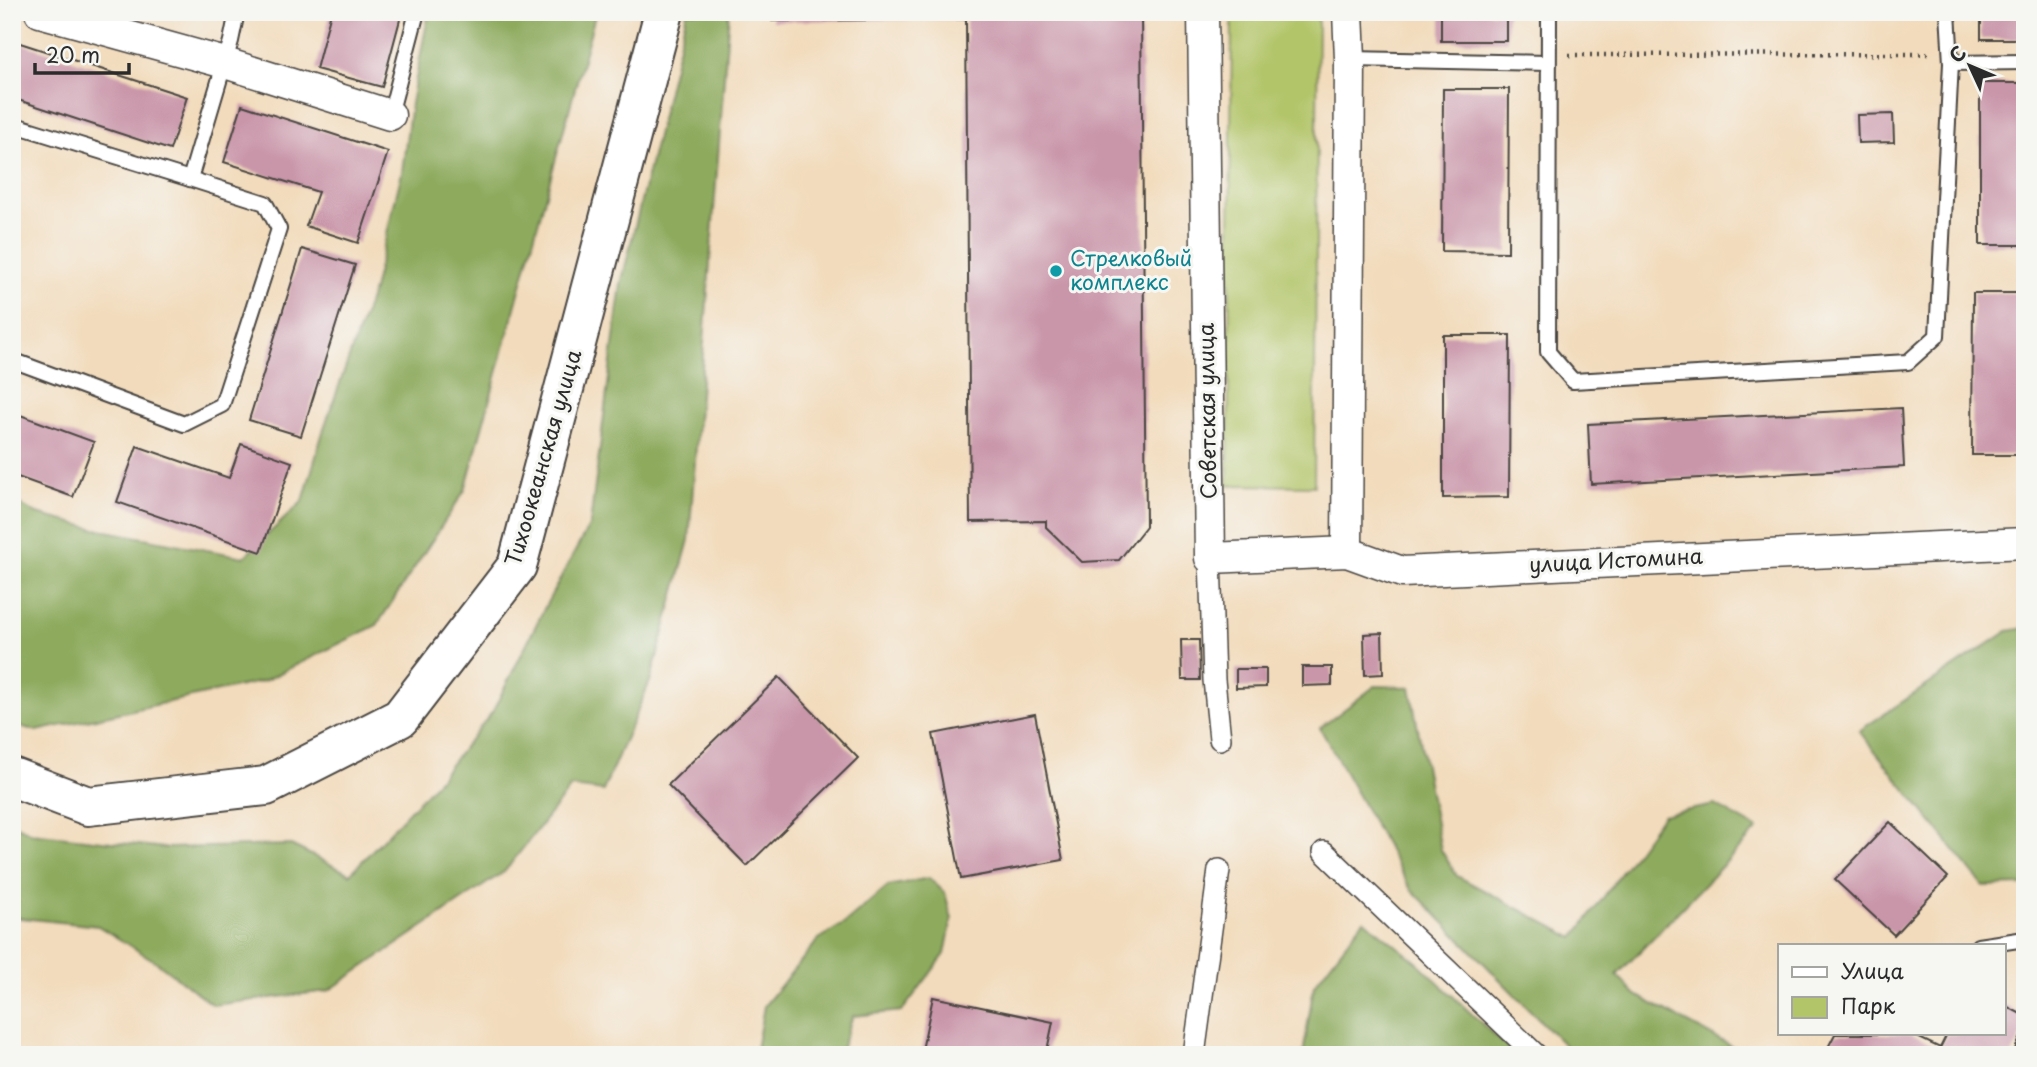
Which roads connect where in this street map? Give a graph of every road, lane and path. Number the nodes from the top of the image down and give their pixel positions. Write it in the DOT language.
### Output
graph roads {
  1 [pos="40,12"];
  2 [pos="237,12"];
  3 [pos="417,12"];
  4 [pos="664,12"];
  5 [pos="1203,12"];
  6 [pos="1348,12"];
  7 [pos="1549,12"];
  8 [pos="1948,12"];
  9 [pos="1950,58"];
  10 [pos="1350,59"];
  11 [pos="1547,59"];
  12 [pos="2025,62"];
  13 [pos="225,63"];
  14 [pos="390,115"];
  15 [pos="12,124"];
  16 [pos="190,179"];
  17 [pos="12,359"];
  18 [pos="2025,542"];
  19 [pos="1347,552"];
  20 [pos="1210,558"];
  21 [pos="1220,739"];
  22 [pos="12,777"];
  23 [pos="1324,852"];
  24 [pos="1219,870"];
  25 [pos="2025,939"];
  26 [pos="1991,944"];
  27 [pos="1194,1055"];
  28 [pos="1536,1055"];
  1 -- 13 [label="street"];
  2 -- 13 [label="lane"];
  3 -- 14 [label="lane"];
  4 -- 22 [label="main road, Тихоокеанская улица"];
  5 -- 20 [label="street, Советская улица"];
  6 -- 10 [label="street"];
  7 -- 11 [label="lane"];
  8 -- 9 [label="lane"];
  9 -- 11 [label="path"];
  9 -- 11 [label="lane"];
  9 -- 12 [label="lane"];
  10 -- 11 [label="lane"];
  10 -- 19 [label="street"];
  13 -- 14 [label="street"];
  13 -- 16 [label="lane"];
  15 -- 16 [label="lane"];
  16 -- 17 [label="lane"];
  18 -- 19 [label="street, улица Истомина"];
  19 -- 20 [label="street, улица Истомина"];
  20 -- 21 [label="street"];
  23 -- 28 [label="street"];
  24 -- 27 [label="street"];
  25 -- 26 [label="lane"];
}
